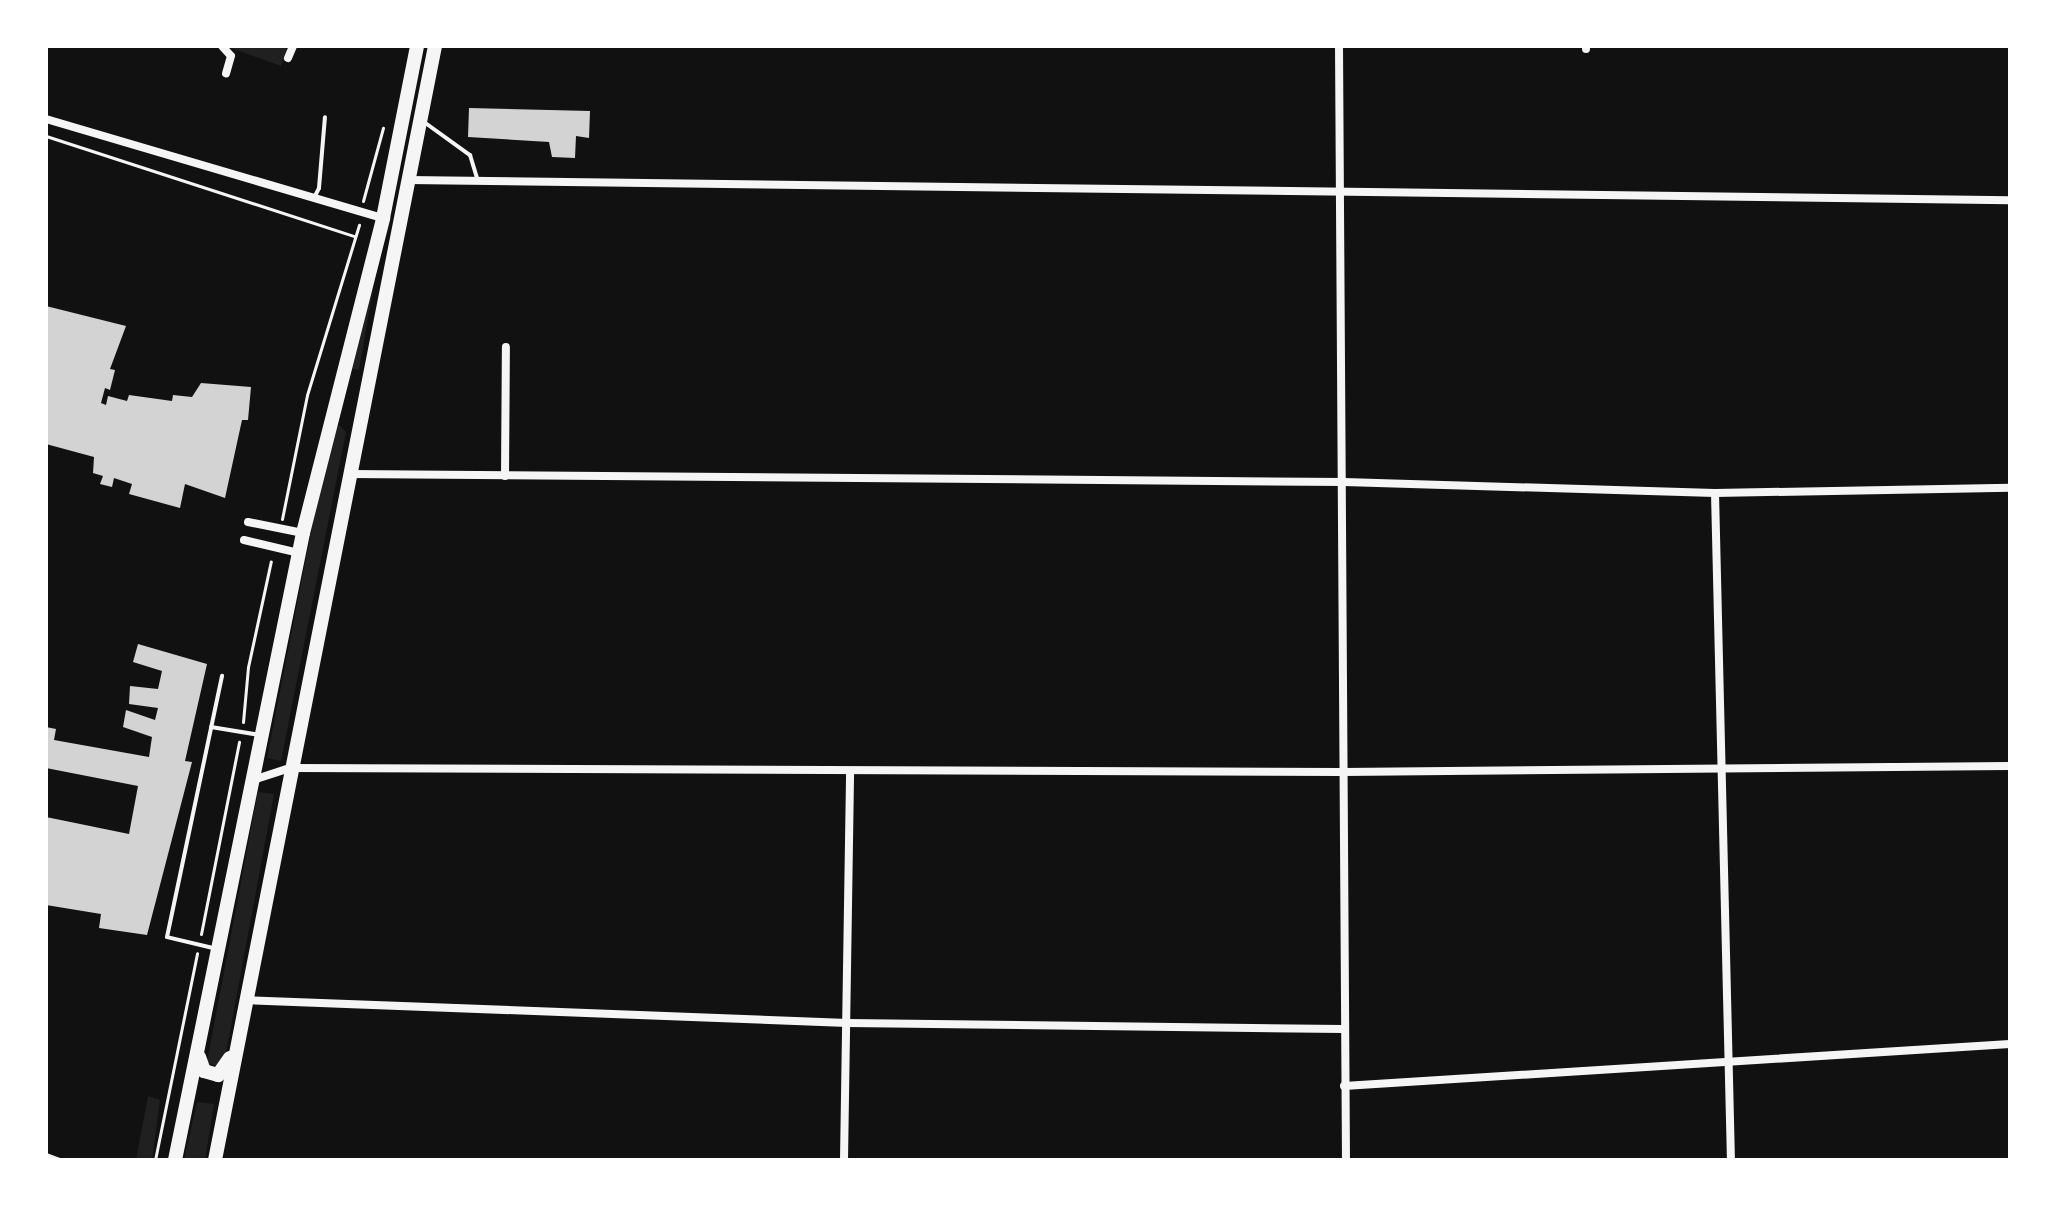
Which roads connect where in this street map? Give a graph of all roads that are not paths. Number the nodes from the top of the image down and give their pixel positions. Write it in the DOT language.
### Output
graph roads {
  1 [pos="222,46"];
  2 [pos="293,46"];
  3 [pos="417,46"];
  4 [pos="435,46"];
  5 [pos="1339,46"];
  6 [pos="288,58"];
  7 [pos="226,73"];
  8 [pos="325,117"];
  9 [pos="46,119"];
  10 [pos="419,120"];
  11 [pos="407,180"];
  12 [pos="478,181"];
  13 [pos="1343,195"];
  14 [pos="2010,200"];
  15 [pos="314,201"];
  16 [pos="383,218"];
  17 [pos="506,347"];
  18 [pos="336,393"];
  19 [pos="363,402"];
  20 [pos="348,474"];
  21 [pos="505,476"];
  22 [pos="1344,482"];
  23 [pos="2010,488"];
  24 [pos="1715,493"];
  25 [pos="248,522"];
  26 [pos="303,533"];
  27 [pos="244,540"];
  28 [pos="299,553"];
  29 [pos="222,676"];
  30 [pos="211,727"];
  31 [pos="262,736"];
  32 [pos="2010,766"];
  33 [pos="291,768"];
  34 [pos="1720,771"];
  35 [pos="850,772"];
  36 [pos="1343,772"];
  37 [pos="249,787"];
  38 [pos="218,949"];
  39 [pos="244,1000"];
  40 [pos="848,1023"];
  41 [pos="1343,1029"];
  42 [pos="2010,1044"];
  43 [pos="235,1048"];
  44 [pos="198,1057"];
  45 [pos="1728,1062"];
  46 [pos="1344,1086"];
  47 [pos="46,1155"];
  48 [pos="60,1160"];
  49 [pos="175,1160"];
  50 [pos="215,1160"];
  51 [pos="844,1160"];
  52 [pos="1346,1160"];
  53 [pos="1731,1160"];
  1 -- 7 [label="street"];
  2 -- 6 [label="street"];
  3 -- 16 [label="main road"];
  4 -- 10 [label="main road"];
  5 -- 13 [label="street"];
  8 -- 15 [label="lane"];
  9 -- 15 [label="street"];
  10 -- 11 [label="main road"];
  10 -- 12 [label="lane"];
  11 -- 12 [label="street"];
  11 -- 19 [label="main road"];
  12 -- 13 [label="street"];
  13 -- 14 [label="street"];
  13 -- 22 [label="street"];
  15 -- 16 [label="street"];
  16 -- 18 [label="main road"];
  17 -- 21 [label="street"];
  18 -- 19 [label="main road"];
  18 -- 26 [label="main road"];
  19 -- 20 [label="main road"];
  20 -- 21 [label="street"];
  20 -- 33 [label="main road"];
  21 -- 22 [label="street"];
  22 -- 24 [label="street"];
  22 -- 36 [label="street"];
  23 -- 24 [label="street"];
  24 -- 34 [label="street"];
  25 -- 26 [label="street"];
  26 -- 28 [label="main road"];
  27 -- 28 [label="street"];
  28 -- 31 [label="main road"];
  29 -- 30 [label="lane"];
  30 -- 31 [label="lane"];
  30 -- 38 [label="lane"];
  31 -- 37 [label="main road"];
  32 -- 34 [label="street"];
  33 -- 35 [label="street"];
  33 -- 37 [label="street"];
  33 -- 39 [label="main road"];
  34 -- 36 [label="street"];
  34 -- 45 [label="street"];
  35 -- 36 [label="street"];
  35 -- 40 [label="street"];
  36 -- 41 [label="street"];
  37 -- 38 [label="main road"];
  38 -- 44 [label="main road"];
  39 -- 40 [label="street"];
  39 -- 43 [label="main road"];
  40 -- 41 [label="street"];
  40 -- 51 [label="street"];
  41 -- 46 [label="street"];
  42 -- 45 [label="street"];
  43 -- 44 [label="main road"];
  43 -- 50 [label="main road"];
  44 -- 49 [label="main road"];
  45 -- 46 [label="street"];
  45 -- 53 [label="street"];
  46 -- 52 [label="street"];
  47 -- 48 [label="lane"];
}
